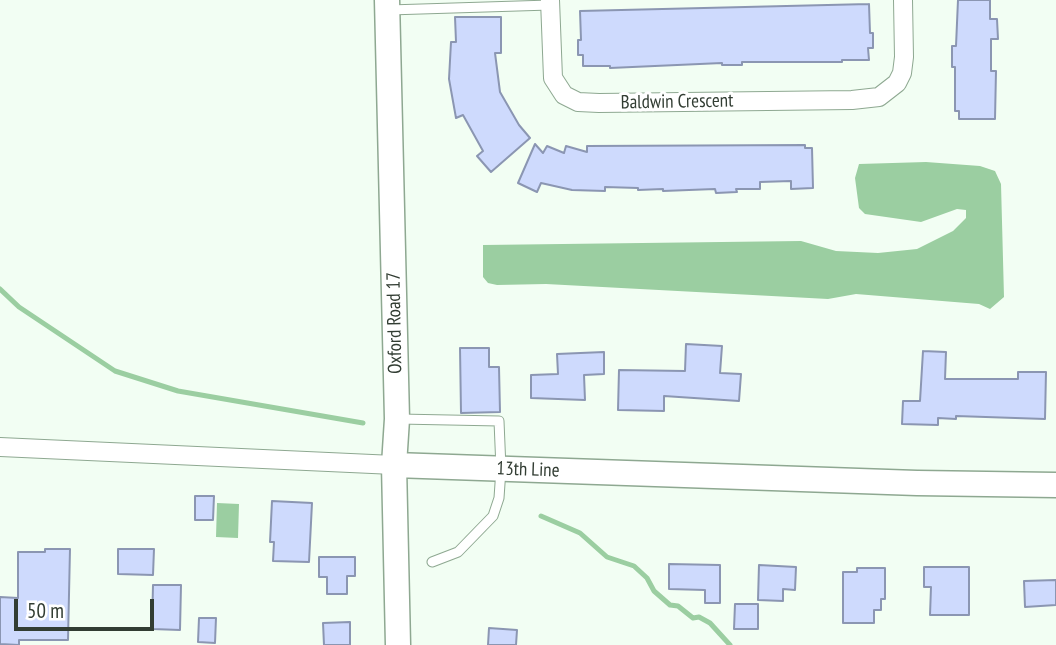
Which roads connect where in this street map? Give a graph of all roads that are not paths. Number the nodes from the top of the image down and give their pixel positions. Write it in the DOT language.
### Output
graph roads {
  1 [pos="903,0"];
  2 [pos="550,2"];
  3 [pos="387,5"];
  4 [pos="397,419"];
  5 [pos="0,447"];
  6 [pos="394,465"];
  7 [pos="501,469"];
  8 [pos="1056,485"];
  9 [pos="432,562"];
  10 [pos="398,645"];
  1 -- 2 [label="street, Baldwin Crescent"];
  2 -- 3 [label="lane"];
  3 -- 4 [label="main road, Oxford Road 17"];
  4 -- 6 [label="main road, Oxford Road 17"];
  4 -- 7 [label="lane"];
  5 -- 6 [label="street, 13th Line"];
  6 -- 7 [label="main road, 13th Line"];
  6 -- 10 [label="main road, Oxford Road 17"];
  7 -- 8 [label="main road, 13th Line"];
  7 -- 9 [label="lane"];
}
